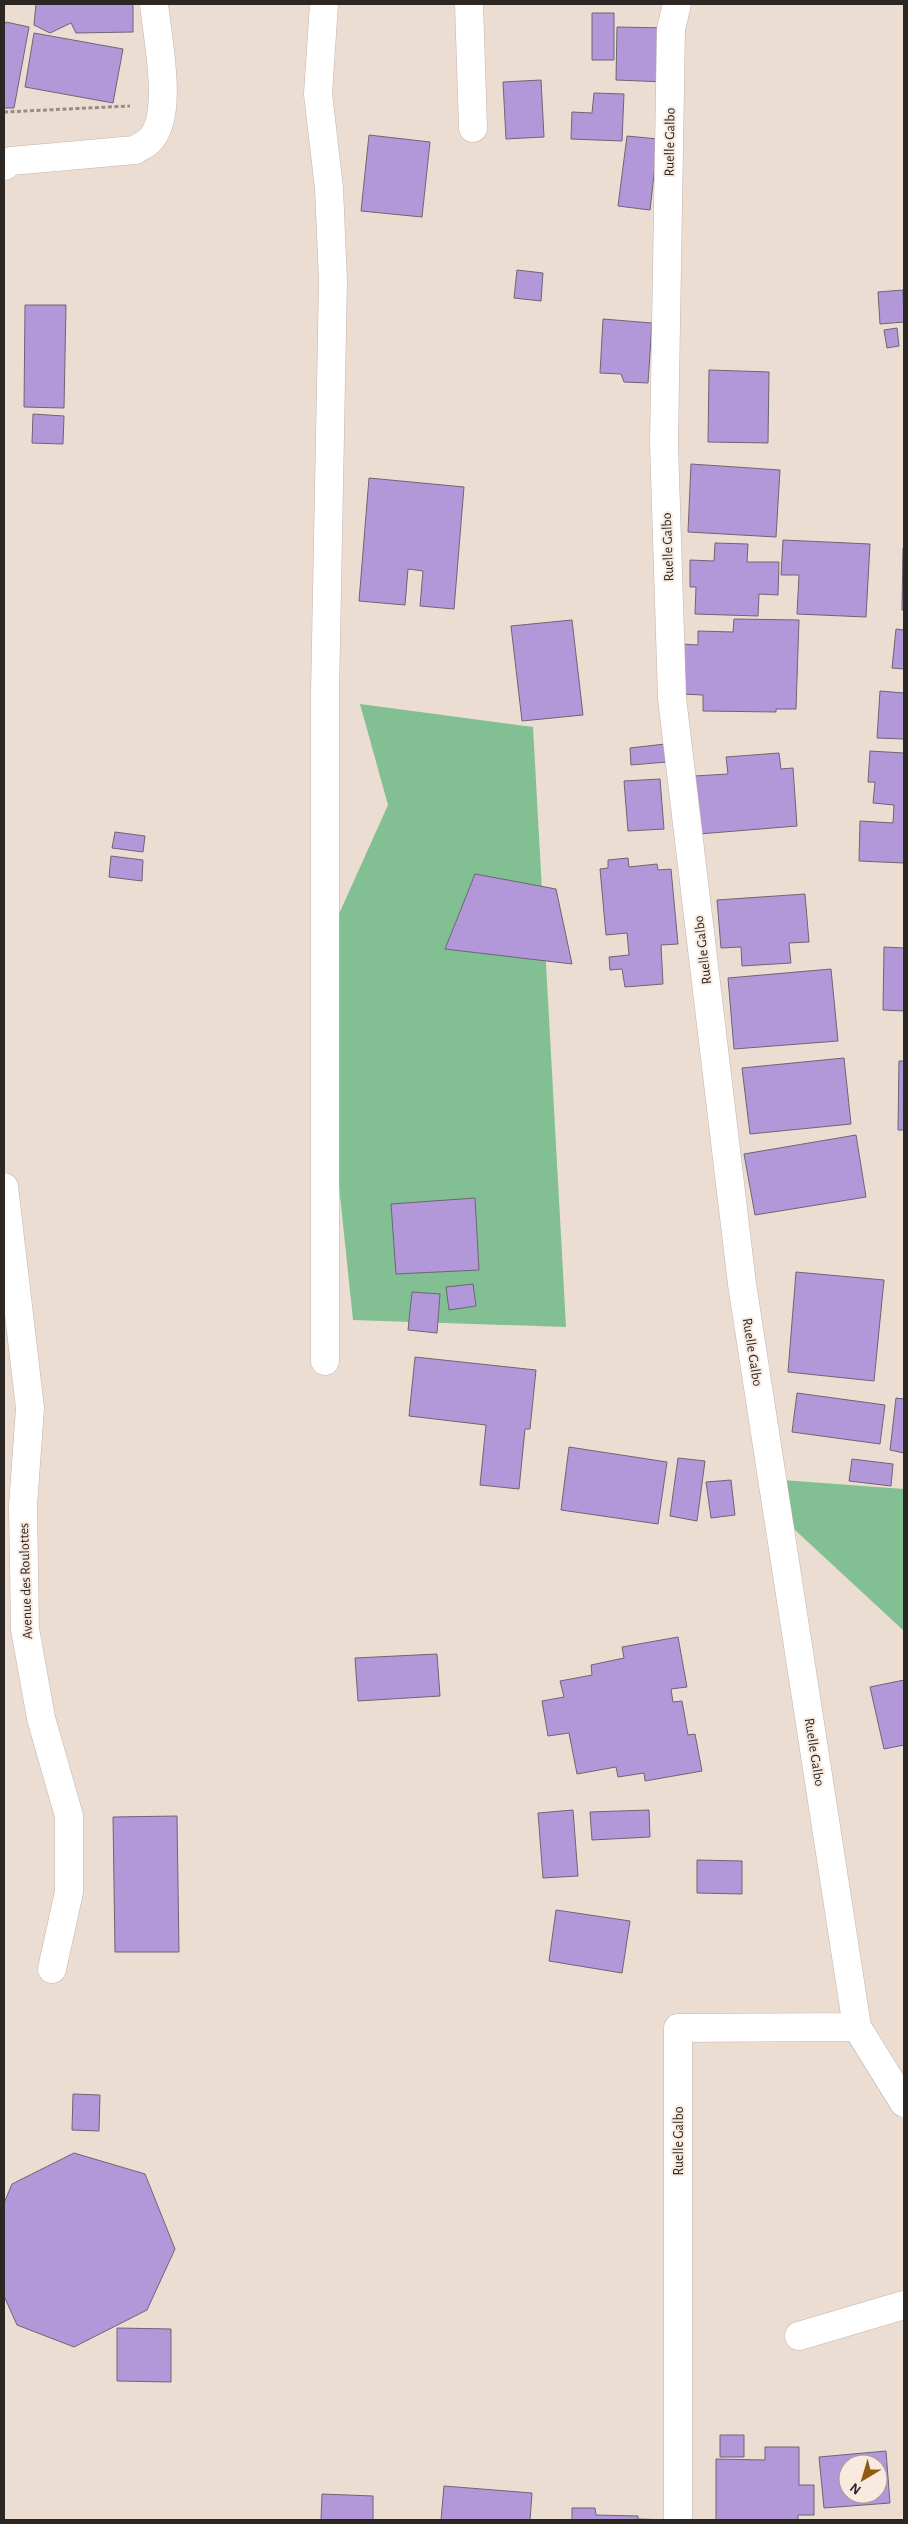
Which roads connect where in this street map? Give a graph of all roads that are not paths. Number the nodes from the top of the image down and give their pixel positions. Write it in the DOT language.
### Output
graph roads {
  1 [pos="154,4"];
  2 [pos="324,4"];
  3 [pos="469,4"];
  4 [pos="677,4"];
  5 [pos="473,128"];
  6 [pos="4,166"];
  7 [pos="4,1187"];
  8 [pos="325,1361"];
  9 [pos="52,1968"];
  10 [pos="857,2027"];
  11 [pos="904,2103"];
  12 [pos="904,2305"];
  13 [pos="799,2336"];
  14 [pos="678,2520"];
  1 -- 6 [label="street"];
  2 -- 8 [label="street"];
  3 -- 5 [label="street"];
  4 -- 10 [label="street, Ruelle Galbo"];
  7 -- 9 [label="street, Avenue des Roulottes"];
  10 -- 11 [label="street"];
  10 -- 14 [label="street, Ruelle Galbo"];
  12 -- 13 [label="street"];
}
